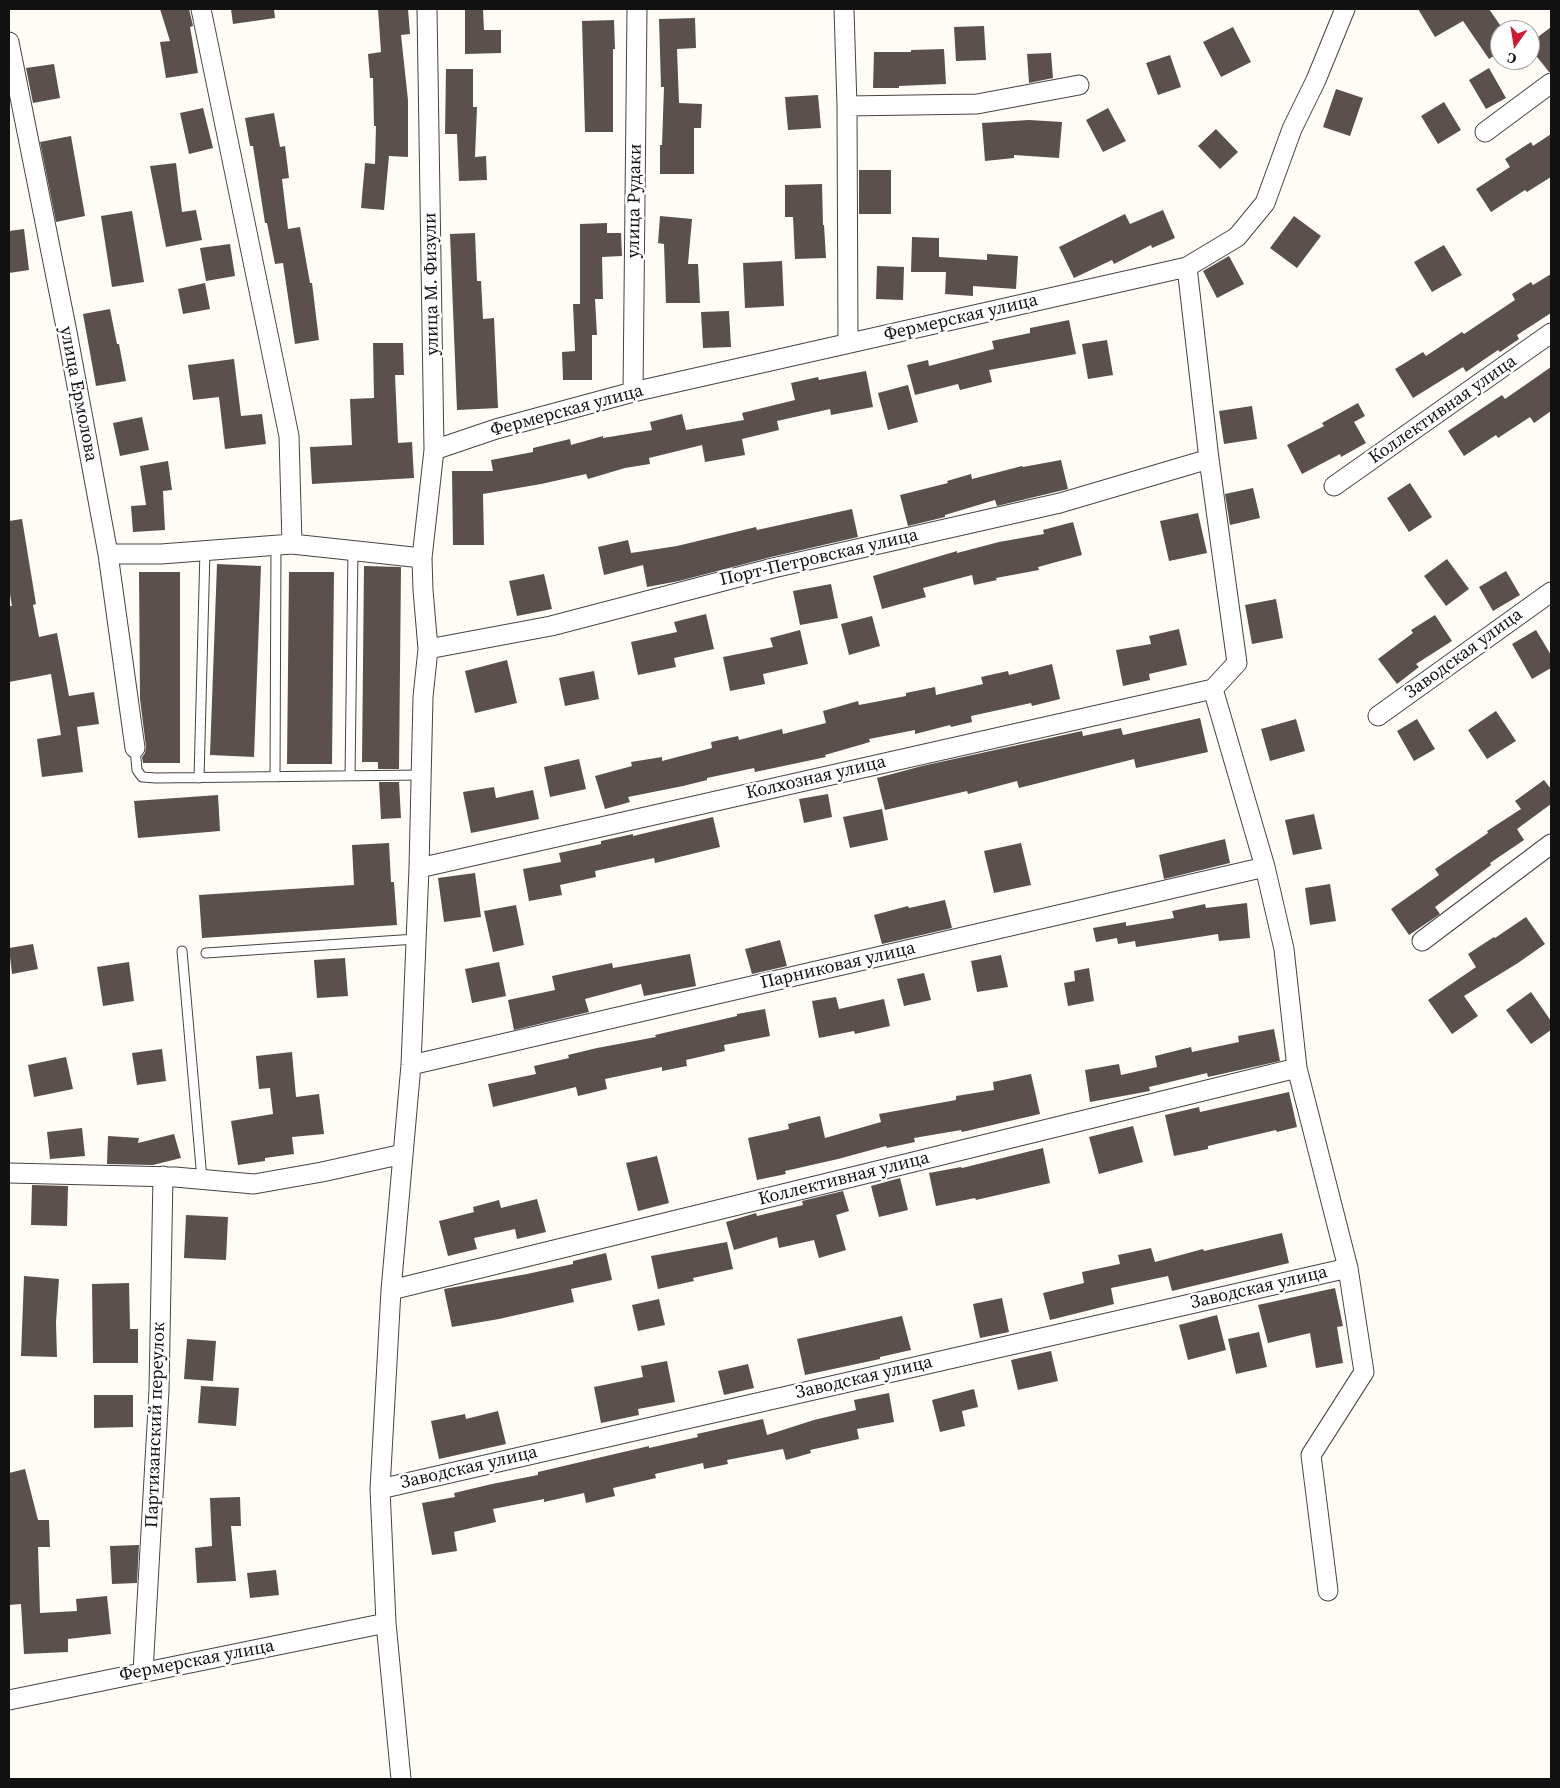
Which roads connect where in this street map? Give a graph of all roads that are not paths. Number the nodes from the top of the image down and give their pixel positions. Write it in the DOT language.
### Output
graph roads {
  1 [pos="201,9"];
  2 [pos="427,9"];
  3 [pos="636,9"];
  4 [pos="844,9"];
  5 [pos="1345,9"];
  6 [pos="9,42"];
  7 [pos="1551,83"];
  8 [pos="1079,85"];
  9 [pos="847,106"];
  10 [pos="1486,132"];
  11 [pos="1187,267"];
  12 [pos="1551,333"];
  13 [pos="848,343"];
  14 [pos="633,392"];
  15 [pos="434,450"];
  16 [pos="1209,459"];
  17 [pos="1334,486"];
  18 [pos="284,545"];
  19 [pos="205,550"];
  20 [pos="353,550"];
  21 [pos="108,554"];
  22 [pos="422,558"];
  23 [pos="1551,592"];
  24 [pos="428,649"];
  25 [pos="1214,689"];
  26 [pos="1378,716"];
  27 [pos="135,748"];
  28 [pos="421,775"];
  29 [pos="350,776"];
  30 [pos="275,777"];
  31 [pos="199,778"];
  32 [pos="1551,844"];
  33 [pos="1265,867"];
  34 [pos="419,868"];
  35 [pos="416,939"];
  36 [pos="1422,941"];
  37 [pos="182,951"];
  38 [pos="206,953"];
  39 [pos="411,1065"];
  40 [pos="1297,1068"];
  41 [pos="403,1154"];
  42 [pos="9,1173"];
  43 [pos="163,1176"];
  44 [pos="202,1179"];
  45 [pos="1348,1268"];
  46 [pos="392,1290"];
  47 [pos="380,1489"];
  48 [pos="1328,1592"];
  49 [pos="386,1623"];
  50 [pos="143,1672"];
  51 [pos="9,1700"];
  52 [pos="401,1779"];
  1 -- 18 [label="street"];
  2 -- 15 [label="street, улица М. Физули"];
  3 -- 14 [label="street, улица Рудаки"];
  4 -- 9 [label="street"];
  5 -- 11 [label="street, Фермерская улица"];
  6 -- 21 [label="street, улица Ермолова"];
  7 -- 10 [label="street"];
  8 -- 9 [label="street"];
  9 -- 13 [label="street"];
  11 -- 13 [label="street, Фермерская улица"];
  11 -- 16 [label="street"];
  12 -- 17 [label="street, Коллективная улица"];
  13 -- 14 [label="street, Фермерская улица"];
  14 -- 15 [label="street, Фермерская улица"];
  15 -- 22 [label="street, улица М. Физули"];
  16 -- 24 [label="street, Порт-Петровская улица"];
  16 -- 25 [label="street"];
  18 -- 19 [label="street"];
  18 -- 20 [label="street"];
  18 -- 30 [label="lane"];
  19 -- 21 [label="street"];
  19 -- 31 [label="lane"];
  20 -- 22 [label="street"];
  20 -- 29 [label="lane"];
  21 -- 27 [label="street, улица Ермолова"];
  22 -- 24 [label="street, улица М. Физули"];
  23 -- 26 [label="street, Заводская улица"];
  24 -- 28 [label="street, улица М. Физули"];
  25 -- 33 [label="street"];
  25 -- 34 [label="street, Колхозная улица"];
  27 -- 31 [label="lane"];
  28 -- 29 [label="lane"];
  28 -- 34 [label="street, улица М. Физули"];
  29 -- 30 [label="lane"];
  30 -- 31 [label="lane"];
  32 -- 36 [label="street"];
  33 -- 39 [label="street, Парниковая улица"];
  33 -- 40 [label="street"];
  34 -- 35 [label="street, улица М. Физули"];
  35 -- 38 [label="lane"];
  35 -- 39 [label="street, улица М. Физули"];
  37 -- 44 [label="lane"];
  39 -- 41 [label="street, улица М. Физули"];
  40 -- 45 [label="street"];
  40 -- 46 [label="street, Коллективная улица"];
  41 -- 44 [label="street"];
  41 -- 46 [label="street, улица М. Физули"];
  42 -- 43 [label="street"];
  43 -- 44 [label="street"];
  43 -- 50 [label="street, Партизанский переулок"];
  45 -- 47 [label="street, Заводская улица"];
  45 -- 48 [label="street"];
  46 -- 47 [label="street, улица М. Физули"];
  47 -- 49 [label="street, улица М. Физули"];
  49 -- 50 [label="street, Фермерская улица"];
  49 -- 52 [label="street, улица М. Физули"];
  50 -- 51 [label="street, Фермерская улица"];
}
